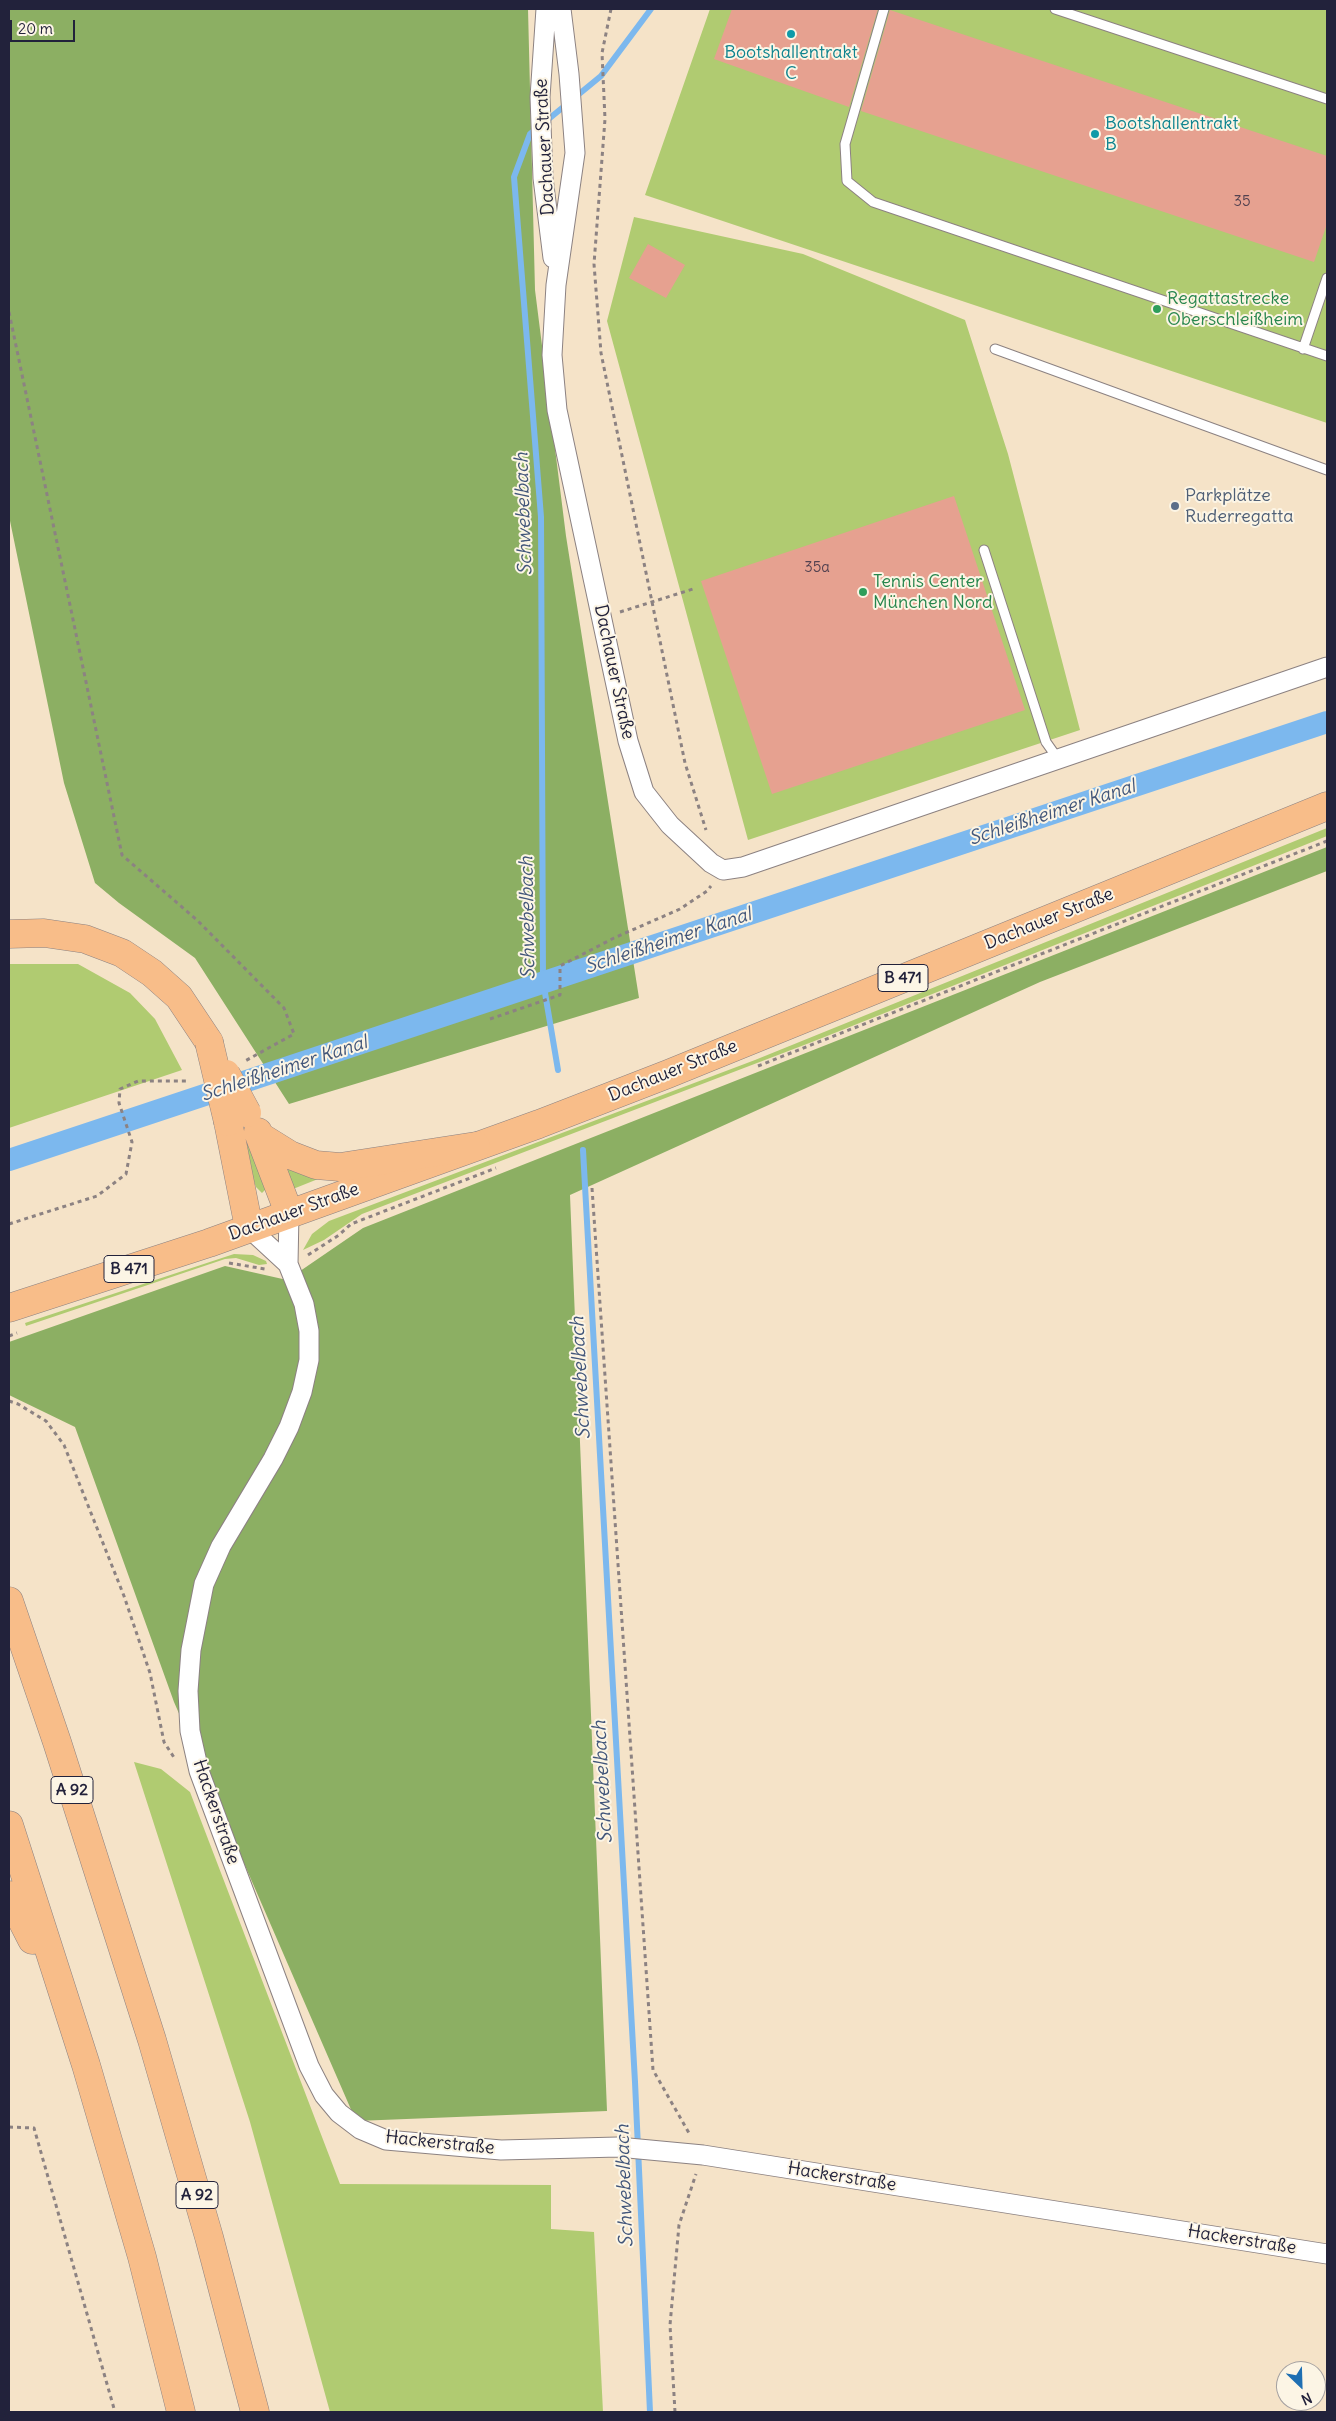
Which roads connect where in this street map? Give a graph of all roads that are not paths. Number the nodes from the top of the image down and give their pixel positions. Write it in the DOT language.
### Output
graph roads {
  1 [pos="546,9"];
  2 [pos="561,9"];
  3 [pos="884,9"];
  4 [pos="1055,9"];
  5 [pos="1327,99"];
  6 [pos="1327,278"];
  7 [pos="556,284"];
  8 [pos="1303,348"];
  9 [pos="995,349"];
  10 [pos="1327,356"];
  11 [pos="1327,470"];
  12 [pos="984,550"];
  13 [pos="1327,667"];
  14 [pos="1058,760"];
  15 [pos="1327,806"];
  16 [pos="10,935"];
  17 [pos="238,1118"];
  18 [pos="261,1137"];
  19 [pos="476,1146"];
  20 [pos="289,1213"];
  21 [pos="249,1228"];
  22 [pos="288,1264"];
  23 [pos="9,1308"];
  24 [pos="9,1601"];
  25 [pos="9,1825"];
  26 [pos="9,1895"];
  27 [pos="86,2065"];
  28 [pos="1327,2254"];
  29 [pos="181,2412"];
  30 [pos="255,2412"];
  1 -- 7 [label="street, Dachauer Straße"];
  2 -- 7 [label="street, Dachauer Straße"];
  3 -- 8 [label="lane"];
  4 -- 5 [label="lane"];
  6 -- 8 [label="lane"];
  7 -- 14 [label="street, Dachauer Straße"];
  8 -- 10 [label="lane"];
  9 -- 11 [label="lane"];
  12 -- 14 [label="lane"];
  13 -- 14 [label="street"];
  15 -- 19 [label="main road, Dachauer Straße / B 471"];
  16 -- 17 [label="main road, bridge"];
  17 -- 18 [label="main road"];
  17 -- 21 [label="main road"];
  18 -- 19 [label="main road"];
  18 -- 20 [label="main road"];
  19 -- 20 [label="main road, Dachauer Straße / B 471"];
  20 -- 21 [label="main road, Dachauer Straße / B 471"];
  20 -- 22 [label="street, Hackerstraße"];
  21 -- 22 [label="street, Hackerstraße"];
  21 -- 23 [label="main road, Dachauer Straße / B 471"];
  22 -- 28 [label="street, Hackerstraße"];
  24 -- 30 [label="main road, A 92"];
  25 -- 27 [label="main road"];
  26 -- 27 [label="main road"];
  27 -- 29 [label="main road"];
}
